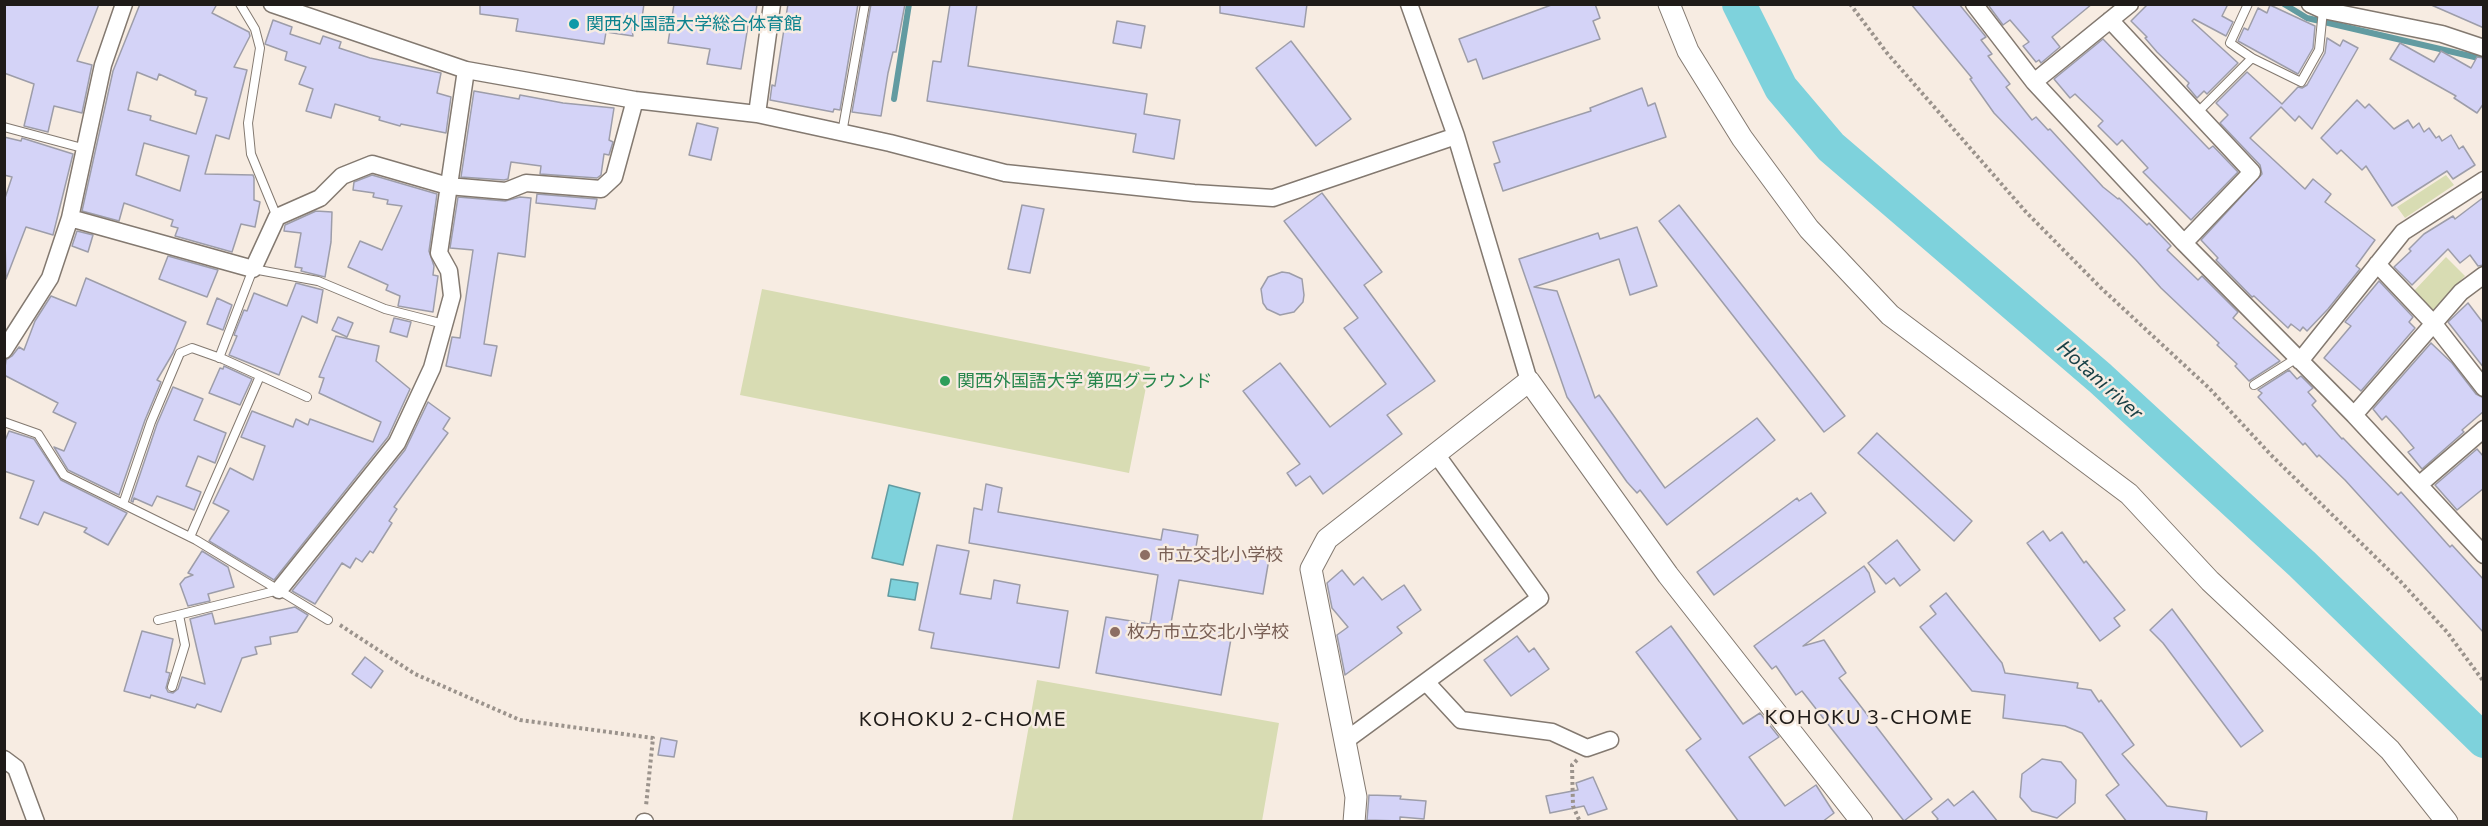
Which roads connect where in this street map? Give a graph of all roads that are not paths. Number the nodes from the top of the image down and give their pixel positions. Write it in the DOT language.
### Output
graph roads {
  1 [pos="124,4"];
  2 [pos="240,4"];
  3 [pos="272,4"];
  4 [pos="772,4"];
  5 [pos="865,4"];
  6 [pos="1409,4"];
  7 [pos="1668,4"];
  8 [pos="2130,4"];
  9 [pos="2248,4"];
  10 [pos="2384,4"];
  11 [pos="1975,5"];
  12 [pos="2319,10"];
  13 [pos="2110,20"];
  14 [pos="2377,20"];
  15 [pos="2484,48"];
  16 [pos="2252,58"];
  17 [pos="466,70"];
  18 [pos="2034,82"];
  19 [pos="635,100"];
  20 [pos="2197,113"];
  21 [pos="757,114"];
  22 [pos="4,127"];
  23 [pos="842,133"];
  24 [pos="1456,136"];
  25 [pos="86,149"];
  26 [pos="2484,180"];
  27 [pos="448,186"];
  28 [pos="277,217"];
  29 [pos="70,218"];
  30 [pos="2184,243"];
  31 [pos="2378,264"];
  32 [pos="253,269"];
  33 [pos="2484,275"];
  34 [pos="444,324"];
  35 [pos="2434,324"];
  36 [pos="4,350"];
  37 [pos="219,358"];
  38 [pos="2299,359"];
  39 [pos="260,376"];
  40 [pos="1529,381"];
  41 [pos="2254,385"];
  42 [pos="2484,388"];
  43 [pos="307,397"];
  44 [pos="2354,415"];
  45 [pos="4,422"];
  46 [pos="2484,429"];
  47 [pos="1436,454"];
  48 [pos="2420,484"];
  49 [pos="123,504"];
  50 [pos="190,537"];
  51 [pos="2484,555"];
  52 [pos="279,590"];
  53 [pos="179,615"];
  54 [pos="158,620"];
  55 [pos="328,620"];
  56 [pos="1426,682"];
  57 [pos="172,687"];
  58 [pos="1610,740"];
  59 [pos="1345,741"];
  60 [pos="4,759"];
  61 [pos="36,822"];
  62 [pos="1354,822"];
  63 [pos="1862,822"];
  64 [pos="2447,822"];
  1 -- 25 [label="street"];
  2 -- 28 [label="lane"];
  3 -- 17 [label="street"];
  4 -- 21 [label="street"];
  5 -- 23 [label="lane"];
  6 -- 24 [label="street"];
  7 -- 64 [label="street"];
  8 -- 13 [label="street"];
  9 -- 16 [label="lane"];
  10 -- 14 [label="street"];
  11 -- 18 [label="street"];
  12 -- 14 [label="street"];
  12 -- 16 [label="lane"];
  13 -- 18 [label="street"];
  13 -- 20 [label="street"];
  14 -- 15 [label="street"];
  16 -- 20 [label="lane"];
  17 -- 19 [label="street"];
  17 -- 27 [label="street"];
  18 -- 30 [label="street"];
  19 -- 21 [label="street"];
  19 -- 27 [label="street"];
  20 -- 30 [label="street"];
  21 -- 23 [label="street"];
  22 -- 25 [label="lane"];
  23 -- 24 [label="street"];
  24 -- 40 [label="street"];
  25 -- 29 [label="street"];
  26 -- 31 [label="street"];
  27 -- 28 [label="street"];
  27 -- 34 [label="street"];
  28 -- 32 [label="street"];
  29 -- 32 [label="street"];
  29 -- 36 [label="street"];
  30 -- 38 [label="street"];
  31 -- 35 [label="street"];
  31 -- 38 [label="street"];
  32 -- 34 [label="lane"];
  32 -- 37 [label="lane"];
  33 -- 35 [label="street"];
  34 -- 52 [label="street"];
  35 -- 42 [label="street"];
  35 -- 44 [label="street"];
  37 -- 39 [label="lane"];
  37 -- 49 [label="lane"];
  38 -- 41 [label="lane"];
  38 -- 44 [label="street"];
  39 -- 43 [label="lane"];
  39 -- 50 [label="lane"];
  40 -- 47 [label="street"];
  40 -- 63 [label="street"];
  44 -- 48 [label="street"];
  45 -- 49 [label="lane"];
  46 -- 48 [label="street"];
  47 -- 56 [label="street"];
  47 -- 59 [label="street"];
  48 -- 51 [label="street"];
  49 -- 50 [label="lane"];
  50 -- 52 [label="lane"];
  52 -- 53 [label="lane"];
  52 -- 55 [label="lane"];
  53 -- 54 [label="lane"];
  53 -- 57 [label="lane"];
  56 -- 58 [label="street"];
  56 -- 59 [label="street"];
  59 -- 62 [label="street"];
  60 -- 61 [label="street"];
}
